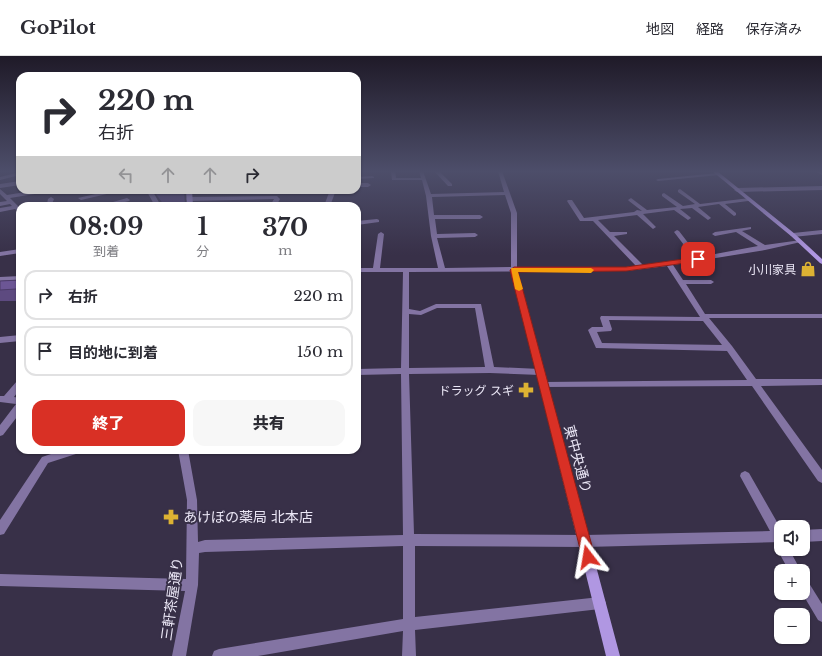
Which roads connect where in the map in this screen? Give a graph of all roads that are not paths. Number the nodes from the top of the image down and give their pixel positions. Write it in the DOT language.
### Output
graph roads {
  1 [pos="8,199"];
  2 [pos="51,199"];
  3 [pos="189,199"];
  4 [pos="429,199"];
  5 [pos="510,199"];
  6 [pos="670,199"];
  7 [pos="691,199"];
  8 [pos="748,199"];
  9 [pos="128,200"];
  10 [pos="630,200"];
  11 [pos="570,201"];
  12 [pos="10,202"];
  13 [pos="50,202"];
  14 [pos="119,202"];
  15 [pos="189,202"];
  16 [pos="720,202"];
  17 [pos="0,204"];
  18 [pos="700,205"];
  19 [pos="693,206"];
  20 [pos="16,207"];
  21 [pos="681,207"];
  22 [pos="675,208"];
  23 [pos="0,210"];
  24 [pos="16,210"];
  25 [pos="645,211"];
  26 [pos="637,212"];
  27 [pos="734,214"];
  28 [pos="432,217"];
  29 [pos="480,217"];
  30 [pos="594,218"];
  31 [pos="688,218"];
  32 [pos="708,218"];
  33 [pos="377,221"];
  34 [pos="361,223"];
  35 [pos="653,227"];
  36 [pos="749,228"];
  37 [pos="737,230"];
  38 [pos="625,232"];
  39 [pos="677,232"];
  40 [pos="822,232"];
  41 [pos="381,234"];
  42 [pos="611,234"];
  43 [pos="715,234"];
  44 [pos="475,235"];
  45 [pos="434,236"];
  46 [pos="793,236"];
  47 [pos="799,242"];
  48 [pos="765,248"];
  49 [pos="16,252"];
  50 [pos="0,254"];
  51 [pos="698,259"];
  52 [pos="822,262"];
  53 [pos="669,264"];
  54 [pos="642,268"];
  55 [pos="361,270"];
  56 [pos="376,270"];
  57 [pos="406,270"];
  58 [pos="442,270"];
  59 [pos="514,270"];
  60 [pos="16,278"];
  61 [pos="0,279"];
  62 [pos="681,282"];
  63 [pos="711,282"];
  64 [pos="405,312"];
  65 [pos="822,316"];
  66 [pos="704,317"];
  67 [pos="16,339"];
  68 [pos="0,341"];
  69 [pos="729,348"];
  70 [pos="490,370"];
  71 [pos="361,372"];
  72 [pos="405,372"];
  73 [pos="540,372"];
  74 [pos="753,381"];
  75 [pos="822,382"];
  76 [pos="544,384"];
  77 [pos="16,387"];
  78 [pos="4,399"];
  79 [pos="16,400"];
  80 [pos="16,411"];
  81 [pos="0,432"];
  82 [pos="64,454"];
  83 [pos="184,454"];
  84 [pos="745,476"];
  85 [pos="822,478"];
  86 [pos="774,529"];
  87 [pos="0,530"];
  88 [pos="822,535"];
  89 [pos="810,536"];
  90 [pos="774,538"];
  91 [pos="409,540"];
  92 [pos="585,541"];
  93 [pos="193,549"];
  94 [pos="0,580"];
  95 [pos="192,585"];
  96 [pos="810,596"];
  97 [pos="600,603"];
  98 [pos="822,616"];
  99 [pos="408,624"];
  100 [pos="179,656"];
  101 [pos="219,656"];
  102 [pos="409,656"];
  103 [pos="613,656"];
  1 -- 12 [label="street"];
  2 -- 13 [label="street"];
  3 -- 15 [label="street"];
  4 -- 28 [label="street"];
  5 -- 59 [label="street"];
  6 -- 21 [label="street"];
  7 -- 18 [label="street"];
  8 -- 16 [label="street"];
  8 -- 46 [label="street"];
  9 -- 14 [label="street"];
  10 -- 25 [label="street"];
  11 -- 30 [label="street"];
  12 -- 17 [label="street"];
  12 -- 20 [label="street"];
  16 -- 18 [label="street"];
  16 -- 27 [label="street"];
  18 -- 19 [label="street"];
  19 -- 21 [label="street"];
  19 -- 32 [label="street"];
  21 -- 22 [label="street"];
  22 -- 25 [label="street"];
  22 -- 31 [label="street"];
  23 -- 24 [label="street"];
  25 -- 26 [label="street"];
  26 -- 30 [label="street"];
  26 -- 35 [label="street"];
  28 -- 29 [label="street"];
  28 -- 45 [label="street"];
  30 -- 42 [label="street"];
  33 -- 34 [label="street"];
  36 -- 37 [label="street"];
  37 -- 43 [label="street"];
  37 -- 48 [label="street"];
  38 -- 42 [label="street"];
  39 -- 51 [label="street"];
  40 -- 46 [label="street"];
  41 -- 56 [label="street"];
  42 -- 54 [label="street"];
  44 -- 45 [label="street"];
  45 -- 58 [label="street"];
  46 -- 47 [label="street"];
  47 -- 48 [label="street"];
  47 -- 52 [label="street"];
  48 -- 51 [label="street"];
  49 -- 50 [label="street"];
  51 -- 53 [label="street"];
  53 -- 54 [label="street"];
  53 -- 62 [label="street"];
  54 -- 59 [label="street"];
  55 -- 56 [label="street"];
  56 -- 57 [label="street"];
  57 -- 58 [label="street"];
  57 -- 64 [label="street"];
  58 -- 59 [label="street"];
  59 -- 73 [label="street, 東中央通り"];
  60 -- 61 [label="street"];
  62 -- 63 [label="street"];
  62 -- 66 [label="street"];
  64 -- 70 [label="street"];
  64 -- 72 [label="street"];
  65 -- 66 [label="street"];
  66 -- 69 [label="street"];
  66 -- 69 [label="street"];
  67 -- 68 [label="street"];
  69 -- 74 [label="street"];
  70 -- 72 [label="street"];
  70 -- 73 [label="street"];
  71 -- 72 [label="street"];
  72 -- 91 [label="street"];
  73 -- 76 [label="street, 東中央通り"];
  74 -- 75 [label="street"];
  74 -- 76 [label="street"];
  74 -- 85 [label="street"];
  76 -- 92 [label="street, 東中央通り"];
  77 -- 78 [label="street"];
  78 -- 79 [label="street"];
  80 -- 81 [label="street"];
  82 -- 87 [label="street"];
  83 -- 93 [label="street, 三軒茶屋通り"];
  84 -- 86 [label="street"];
  88 -- 89 [label="street"];
  90 -- 92 [label="street"];
  91 -- 92 [label="street"];
  91 -- 93 [label="street"];
  91 -- 99 [label="street"];
  92 -- 97 [label="street, 東中央通り"];
  93 -- 95 [label="street, 三軒茶屋通り"];
  94 -- 95 [label="street"];
  95 -- 100 [label="street, 三軒茶屋通り"];
  96 -- 98 [label="street"];
  97 -- 99 [label="street"];
  97 -- 103 [label="street, 東中央通り"];
  99 -- 101 [label="street"];
  99 -- 102 [label="street"];
}
